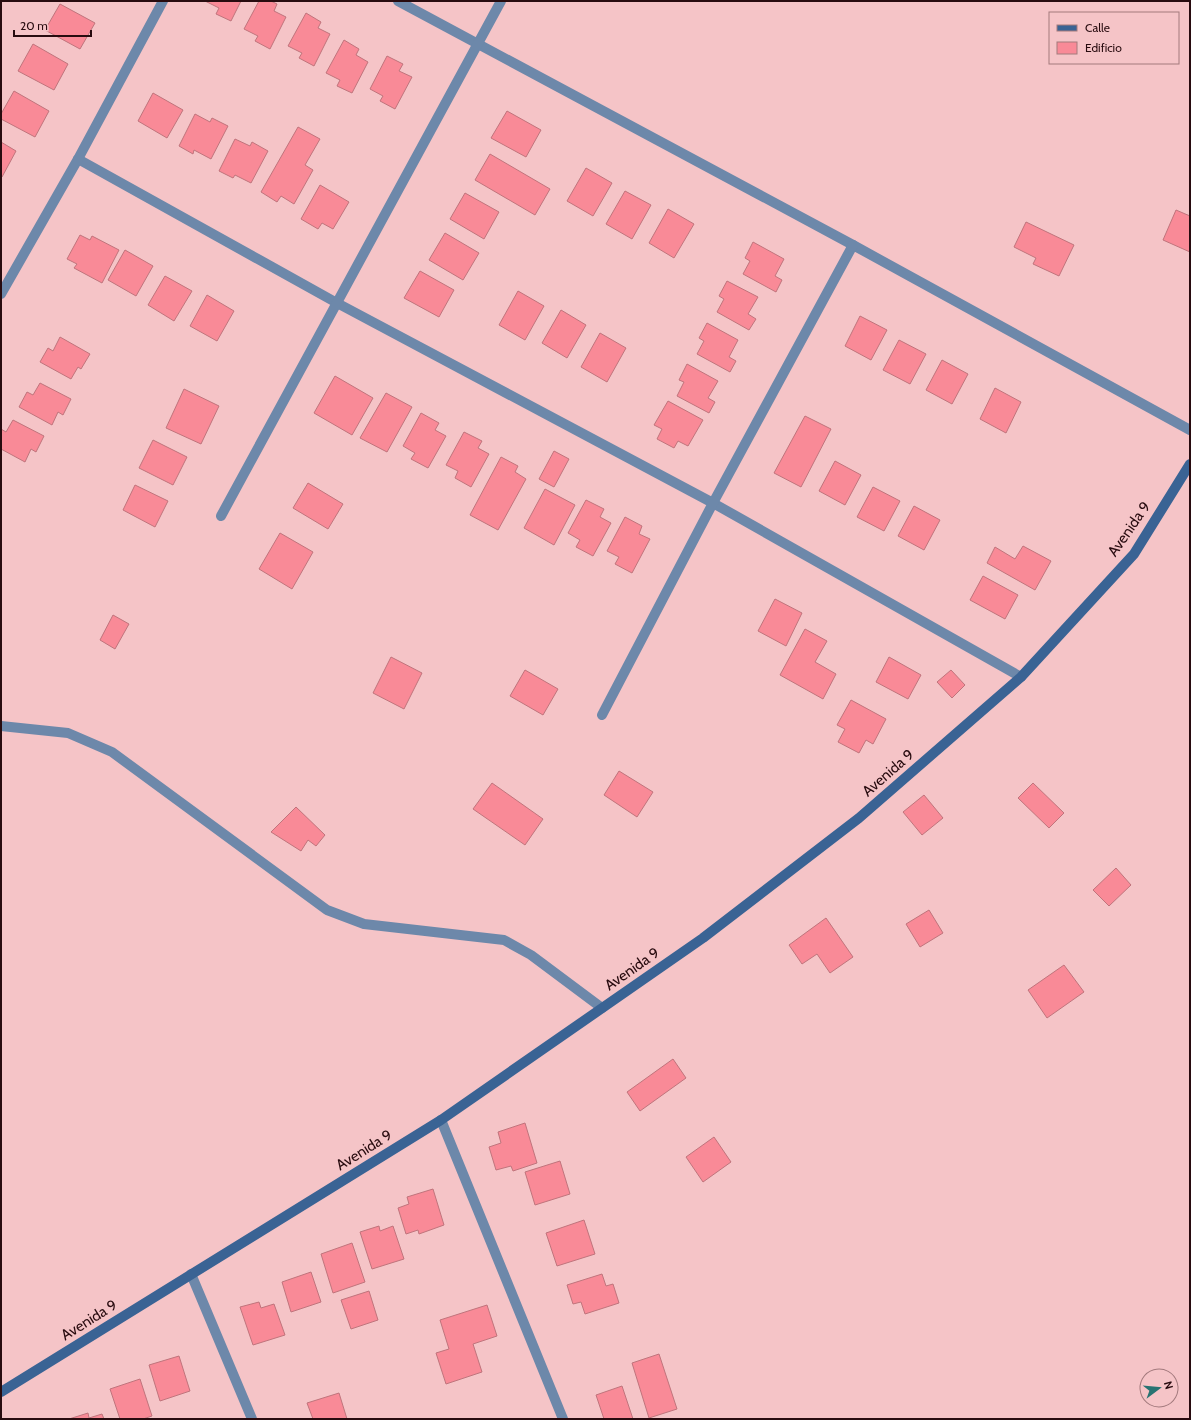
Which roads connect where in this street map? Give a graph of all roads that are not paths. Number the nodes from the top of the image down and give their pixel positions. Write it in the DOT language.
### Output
graph roads {
  1 [pos="163,1"];
  2 [pos="398,1"];
  3 [pos="501,1"];
  4 [pos="477,45"];
  5 [pos="78,159"];
  6 [pos="853,245"];
  7 [pos="1,294"];
  8 [pos="337,303"];
  9 [pos="1190,430"];
  10 [pos="1190,464"];
  11 [pos="713,503"];
  12 [pos="221,516"];
  13 [pos="1021,677"];
  14 [pos="602,715"];
  15 [pos="1,726"];
  16 [pos="602,1008"];
  17 [pos="441,1120"];
  18 [pos="191,1274"];
  19 [pos="1,1392"];
  20 [pos="252,1419"];
  21 [pos="563,1419"];
  1 -- 5 [label="street"];
  2 -- 4 [label="street"];
  3 -- 4 [label="street"];
  4 -- 6 [label="street"];
  4 -- 8 [label="street"];
  5 -- 7 [label="street"];
  5 -- 8 [label="street"];
  6 -- 9 [label="street"];
  6 -- 11 [label="street"];
  8 -- 11 [label="street"];
  8 -- 12 [label="street"];
  10 -- 13 [label="main road, Avenida 9"];
  11 -- 13 [label="street"];
  11 -- 14 [label="street"];
  13 -- 16 [label="main road, Avenida 9"];
  15 -- 16 [label="street"];
  16 -- 17 [label="main road, Avenida 9"];
  17 -- 18 [label="main road, Avenida 9"];
  17 -- 21 [label="street"];
  18 -- 19 [label="main road, Avenida 9"];
  18 -- 20 [label="street"];
}
